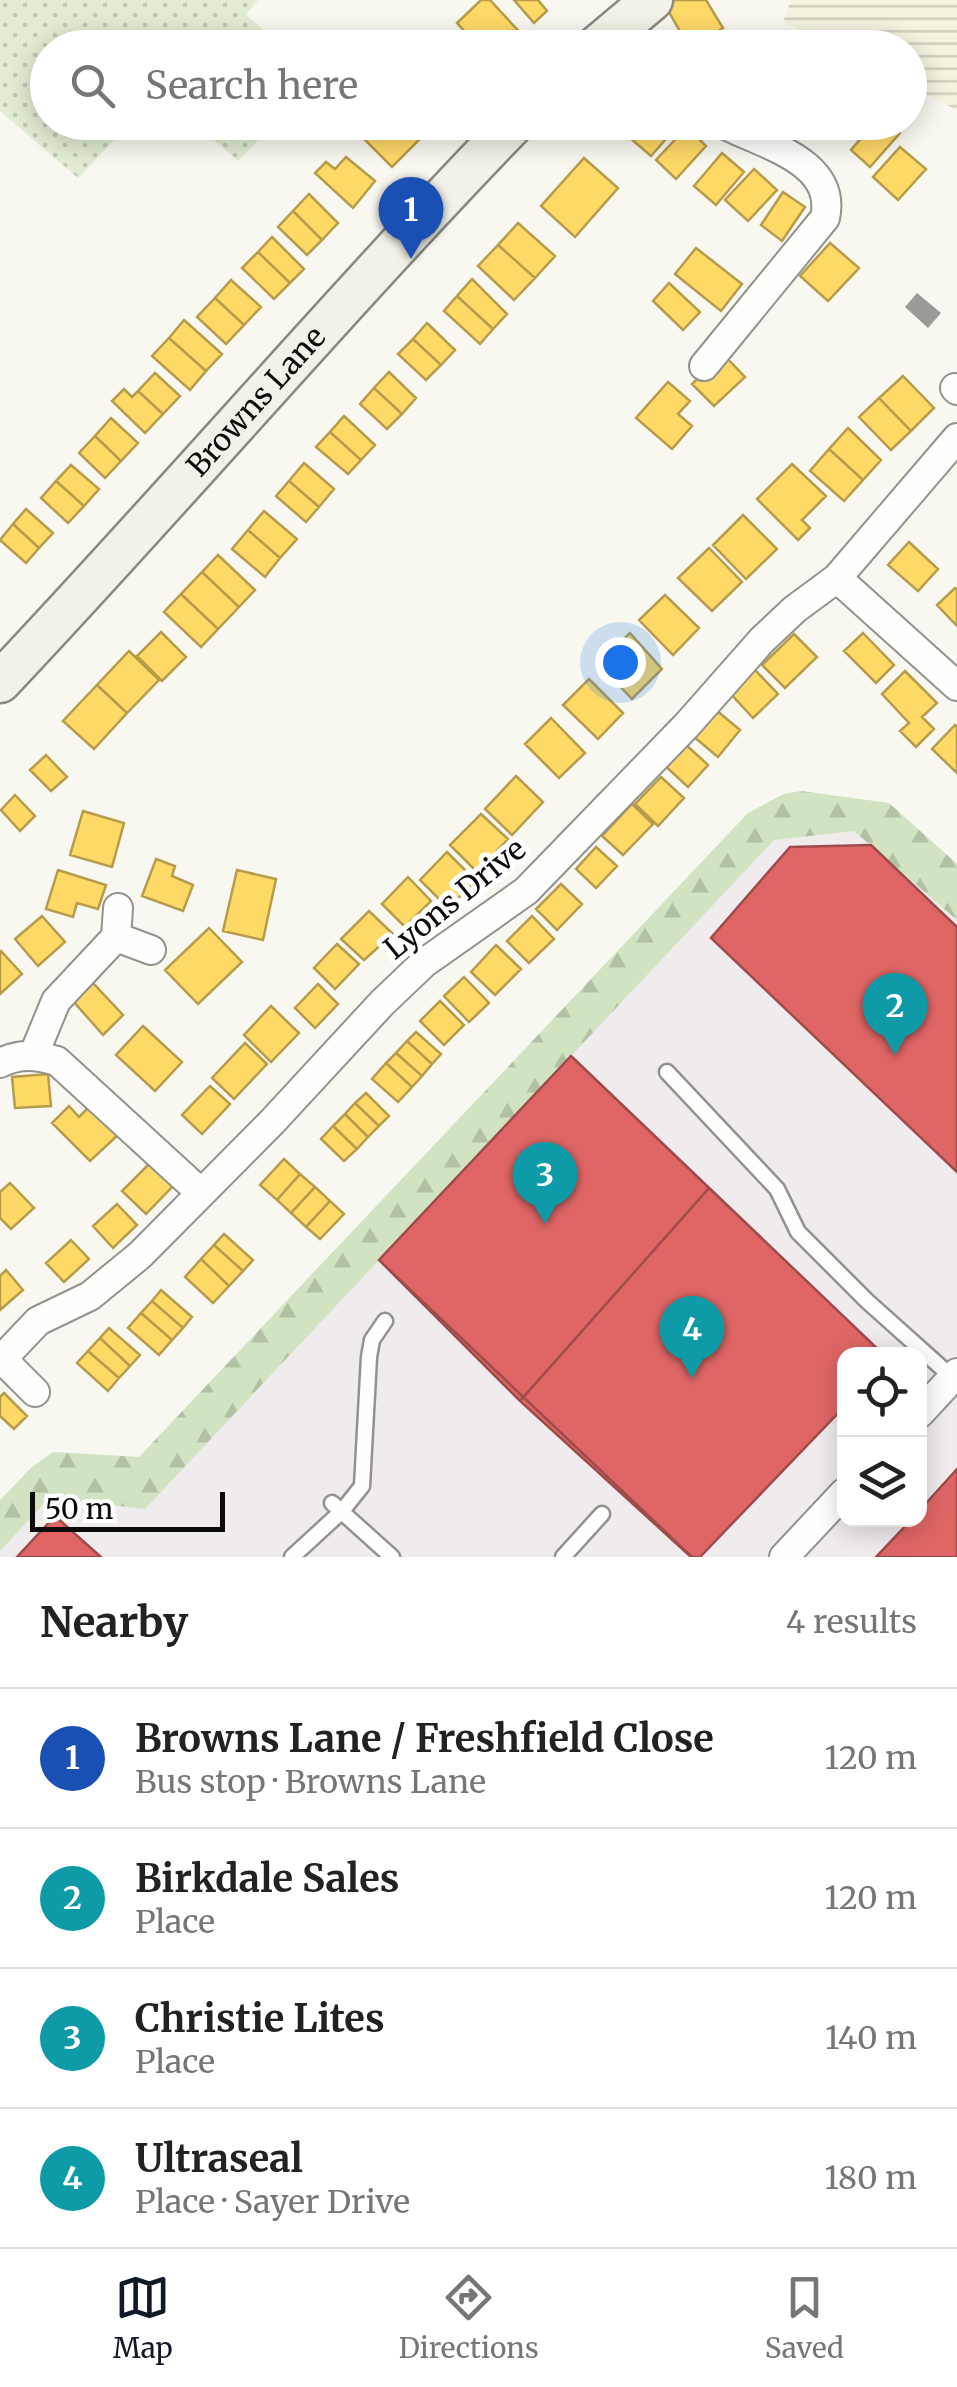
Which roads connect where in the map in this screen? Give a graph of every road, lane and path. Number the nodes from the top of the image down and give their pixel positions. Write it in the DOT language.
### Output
graph roads {
  1 [pos="498,140"];
  2 [pos="762,140"];
  3 [pos="704,366"];
  4 [pos="957,438"];
  5 [pos="837,578"];
  6 [pos="0,682"];
  7 [pos="957,686"];
  8 [pos="118,908"];
  9 [pos="116,938"];
  10 [pos="151,950"];
  11 [pos="34,1054"];
  12 [pos="0,1062"];
  13 [pos="666,1072"];
  14 [pos="200,1192"];
  15 [pos="384,1321"];
  16 [pos="1,1360"];
  17 [pos="955,1376"];
  18 [pos="35,1392"];
  19 [pos="927,1406"];
  20 [pos="837,1500"];
  21 [pos="337,1507"];
  22 [pos="602,1514"];
  23 [pos="292,1557"];
  24 [pos="392,1557"];
  25 [pos="563,1557"];
  26 [pos="784,1557"];
  1 -- 6 [label="street, Browns Lane"];
  2 -- 3 [label="street"];
  4 -- 5 [label="street, Lyons Drive"];
  5 -- 7 [label="street"];
  5 -- 14 [label="street, Lyons Drive"];
  8 -- 9 [label="street"];
  9 -- 10 [label="street"];
  9 -- 11 [label="street"];
  11 -- 12 [label="street"];
  11 -- 14 [label="street"];
  13 -- 17 [label="lane"];
  14 -- 16 [label="street, Lyons Drive"];
  15 -- 21 [label="lane"];
  16 -- 18 [label="street"];
  17 -- 19 [label="street"];
  20 -- 26 [label="street"];
  21 -- 23 [label="lane"];
  21 -- 24 [label="lane"];
  22 -- 25 [label="lane"];
}
